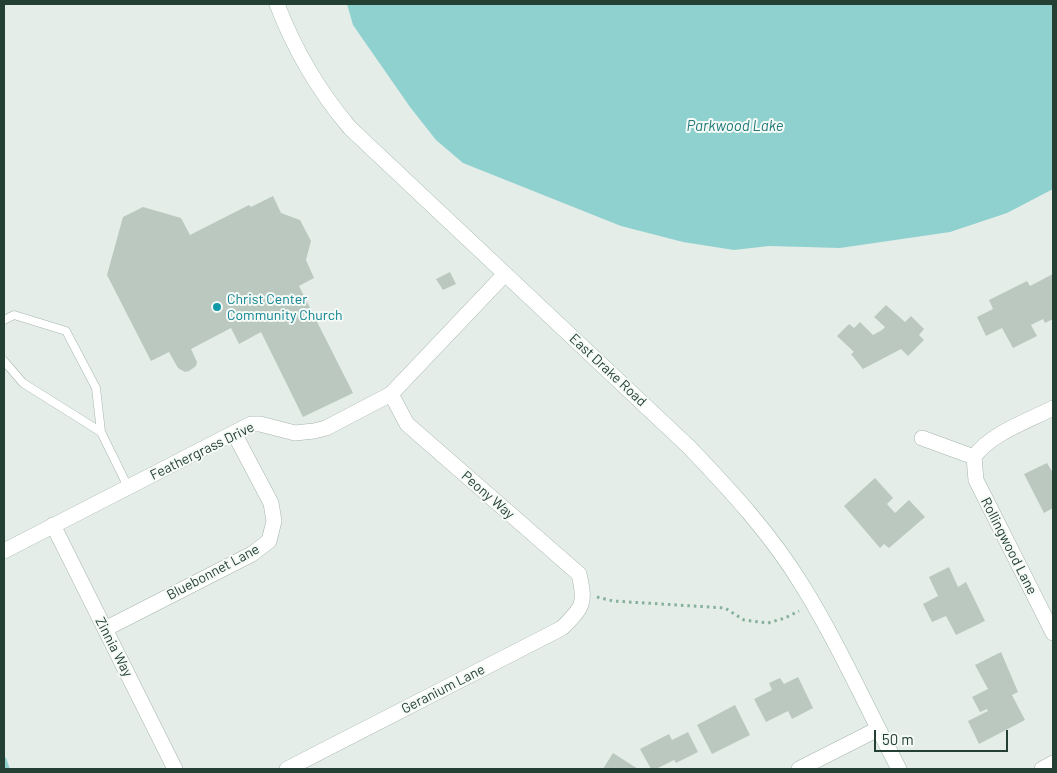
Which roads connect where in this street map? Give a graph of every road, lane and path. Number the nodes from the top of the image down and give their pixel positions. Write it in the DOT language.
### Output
graph roads {
  1 [pos="277,4"];
  2 [pos="506,274"];
  3 [pos="4,320"];
  4 [pos="4,361"];
  5 [pos="391,394"];
  6 [pos="1053,408"];
  7 [pos="101,432"];
  8 [pos="234,433"];
  9 [pos="922,438"];
  10 [pos="974,456"];
  11 [pos="128,487"];
  12 [pos="53,525"];
  13 [pos="4,551"];
  14 [pos="584,595"];
  15 [pos="813,604"];
  16 [pos="105,629"];
  17 [pos="1053,633"];
  18 [pos="878,729"];
  19 [pos="1053,764"];
  20 [pos="175,769"];
  21 [pos="287,769"];
  22 [pos="799,769"];
  23 [pos="899,769"];
  24 [pos="1042,769"];
  1 -- 2 [label="street, East Drake Road"];
  2 -- 5 [label="street, Feathergrass Drive"];
  2 -- 15 [label="street, East Drake Road"];
  3 -- 7 [label="lane"];
  4 -- 7 [label="lane"];
  5 -- 8 [label="street, Feathergrass Drive"];
  5 -- 14 [label="street, Peony Way"];
  6 -- 10 [label="street"];
  7 -- 11 [label="lane"];
  8 -- 11 [label="street, Feathergrass Drive"];
  8 -- 16 [label="street, Bluebonnet Lane"];
  9 -- 10 [label="street"];
  10 -- 17 [label="street, Rollingwood Lane"];
  11 -- 12 [label="street, Feathergrass Drive"];
  12 -- 13 [label="street, Feathergrass Drive"];
  12 -- 16 [label="street, Zinnia Way"];
  14 -- 15 [label="path"];
  14 -- 21 [label="street, Geranium Lane"];
  15 -- 18 [label="street, East Drake Road"];
  16 -- 20 [label="street, Zinnia Way"];
  18 -- 22 [label="street"];
  18 -- 23 [label="street, East Drake Road"];
  19 -- 24 [label="street"];
}
